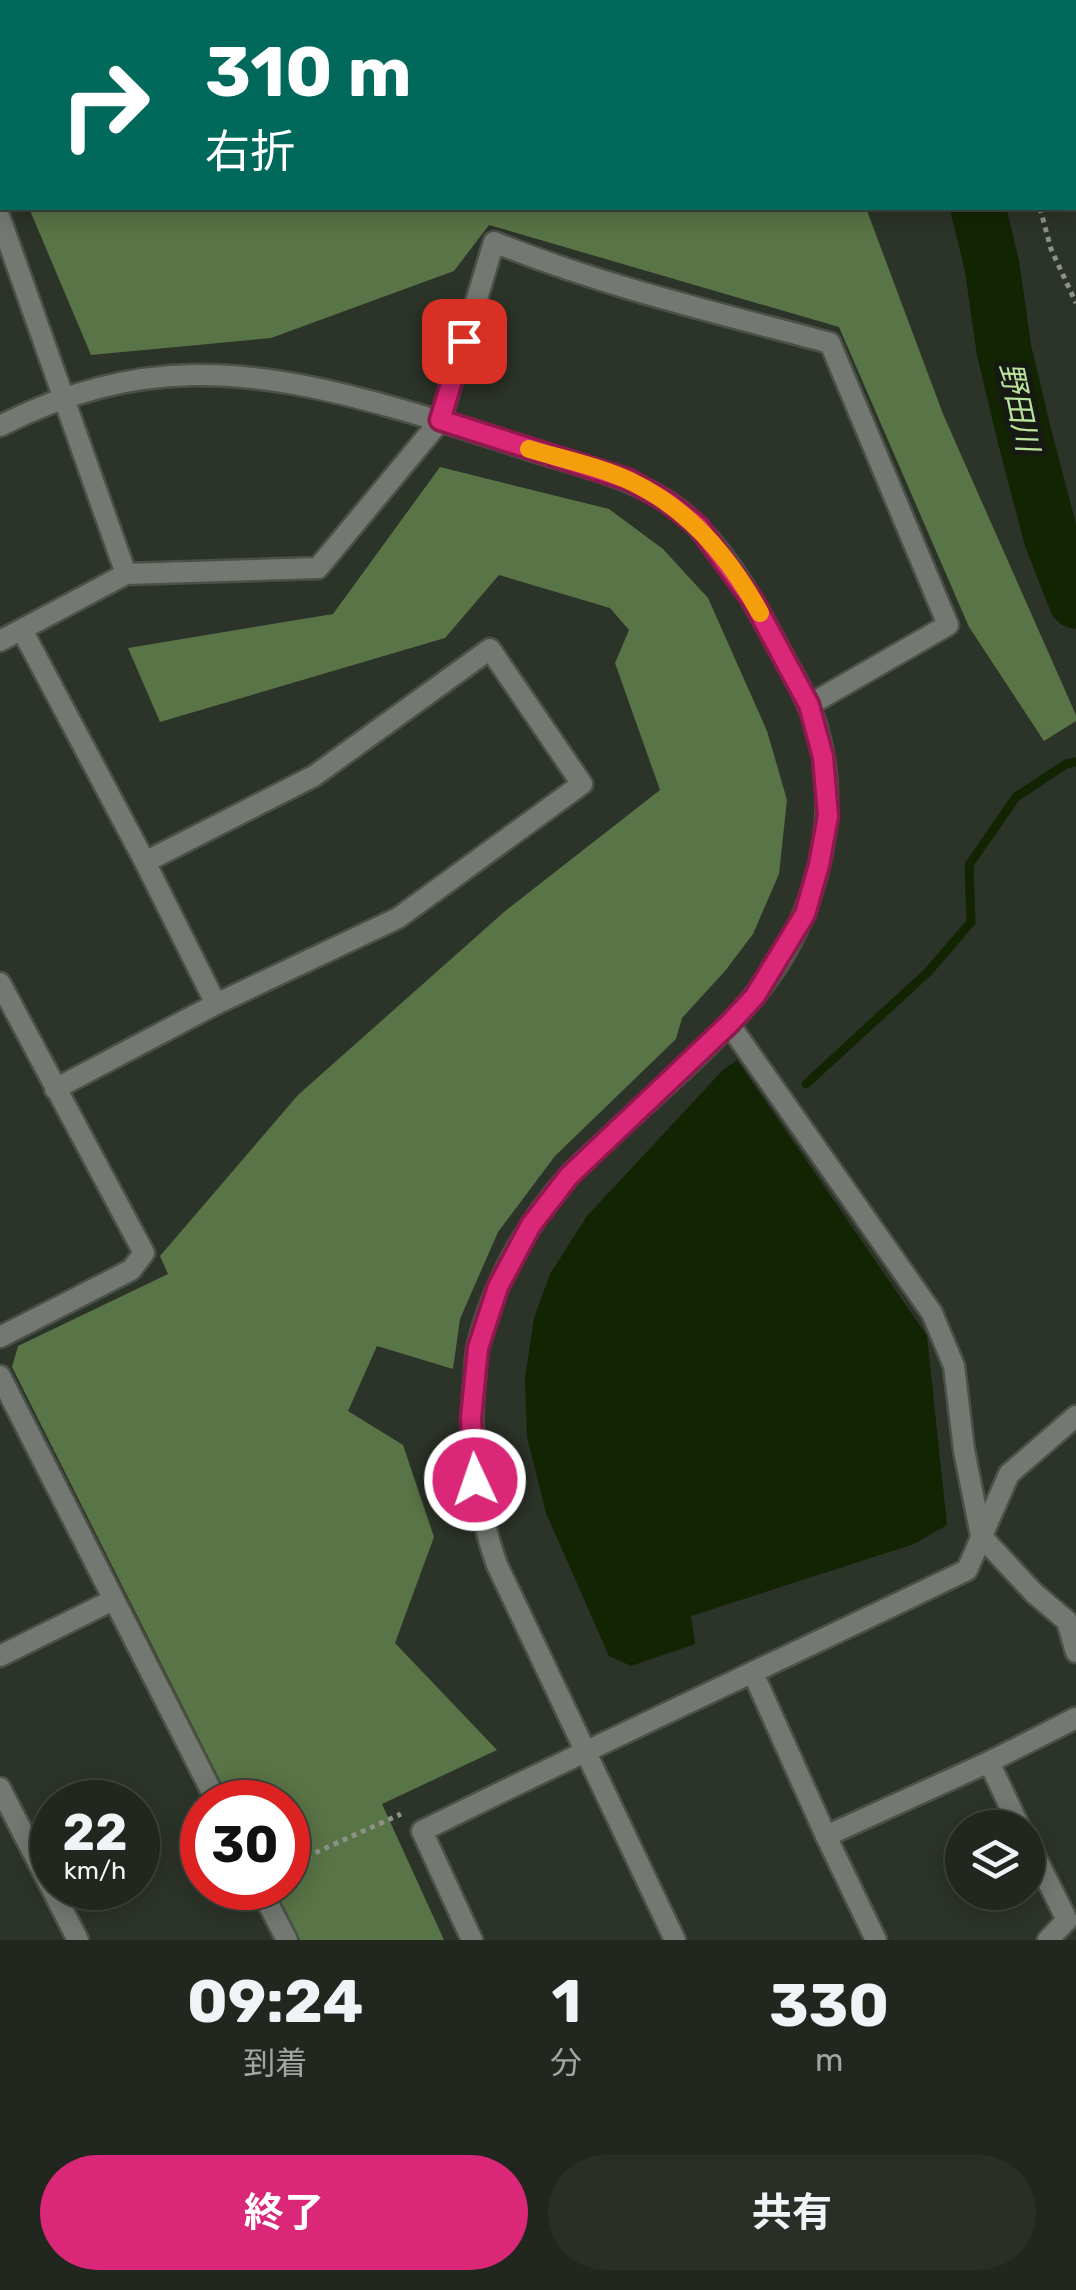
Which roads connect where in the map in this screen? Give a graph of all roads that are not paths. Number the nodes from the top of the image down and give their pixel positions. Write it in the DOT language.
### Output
graph roads {
  1 [pos="0,218"];
  2 [pos="65,398"];
  3 [pos="440,420"];
  4 [pos="0,426"];
  5 [pos="126,574"];
  6 [pos="22,630"];
  7 [pos="0,641"];
  8 [pos="809,705"];
  9 [pos="145,862"];
  10 [pos="0,983"];
  11 [pos="216,1004"];
  12 [pos="5,1006"];
  13 [pos="729,1024"];
  14 [pos="55,1089"];
  15 [pos="0,1337"];
  16 [pos="0,1376"];
  17 [pos="1076,1416"];
  18 [pos="981,1536"];
  19 [pos="113,1600"];
  20 [pos="1076,1652"];
  21 [pos="0,1656"];
  22 [pos="753,1674"];
  23 [pos="1076,1718"];
  24 [pos="586,1749"];
  25 [pos="989,1762"];
  26 [pos="205,1780"];
  27 [pos="0,1788"];
  28 [pos="1012,1810"];
  29 [pos="826,1836"];
  30 [pos="1045,1876"];
  31 [pos="271,1910"];
  32 [pos="78,1940"];
  33 [pos="287,1940"];
  34 [pos="472,1940"];
  35 [pos="675,1940"];
  36 [pos="876,1940"];
  37 [pos="1048,1940"];
  1 -- 2 [label="street"];
  2 -- 3 [label="street"];
  2 -- 4 [label="street"];
  2 -- 5 [label="street"];
  3 -- 5 [label="street"];
  3 -- 8 [label="street"];
  3 -- 8 [label="street"];
  5 -- 6 [label="street"];
  6 -- 7 [label="street"];
  6 -- 9 [label="street"];
  8 -- 13 [label="street"];
  9 -- 11 [label="street"];
  9 -- 11 [label="street"];
  10 -- 12 [label="street"];
  11 -- 14 [label="street"];
  12 -- 14 [label="street"];
  13 -- 18 [label="street"];
  13 -- 24 [label="street"];
  14 -- 15 [label="street"];
  16 -- 19 [label="street"];
  17 -- 18 [label="street"];
  18 -- 20 [label="street"];
  18 -- 22 [label="street"];
  19 -- 21 [label="street"];
  19 -- 26 [label="street"];
  22 -- 24 [label="street"];
  22 -- 29 [label="street"];
  23 -- 25 [label="street"];
  24 -- 34 [label="street"];
  24 -- 35 [label="street"];
  25 -- 28 [label="street"];
  25 -- 29 [label="street"];
  27 -- 32 [label="street"];
  29 -- 36 [label="street"];
  30 -- 37 [label="street"];
  31 -- 33 [label="street"];
}
